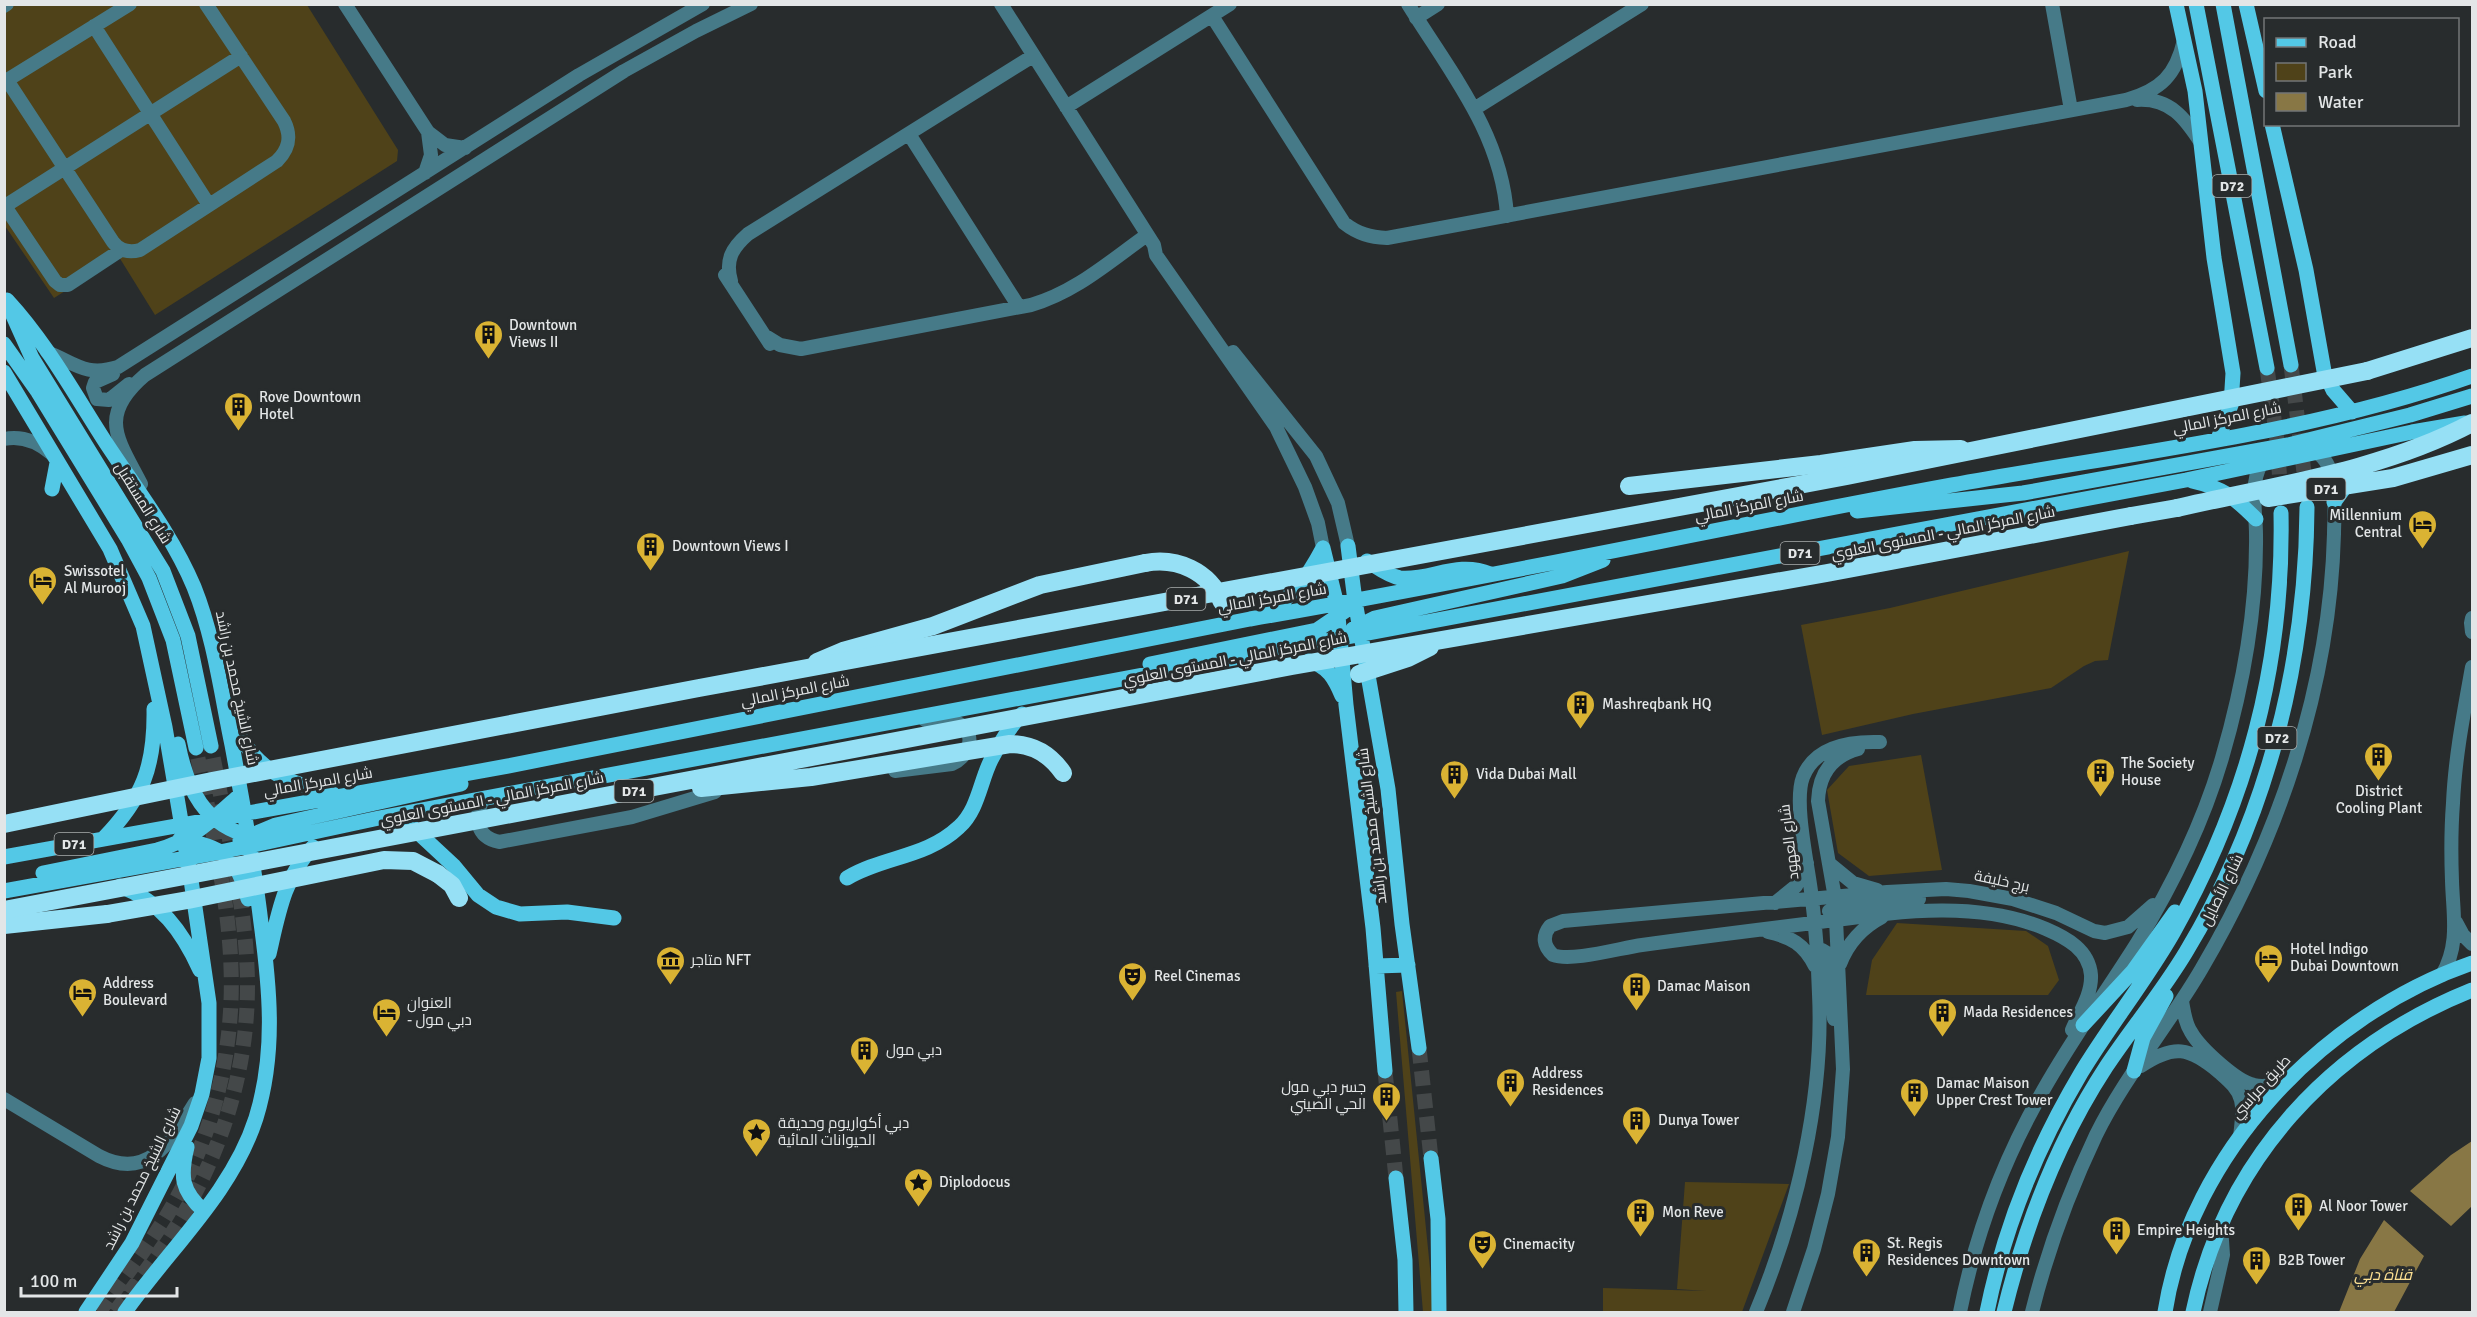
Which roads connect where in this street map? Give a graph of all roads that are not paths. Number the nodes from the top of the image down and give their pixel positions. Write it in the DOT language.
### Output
graph roads {
  1 [pos="130,4"];
  2 [pos="206,4"];
  3 [pos="345,4"];
  4 [pos="703,4"];
  5 [pos="751,4"];
  6 [pos="1001,4"];
  7 [pos="1230,4"];
  8 [pos="1408,4"];
  9 [pos="1438,4"];
  10 [pos="1642,4"];
  11 [pos="2052,4"];
  12 [pos="2176,4"];
  13 [pos="2196,4"];
  14 [pos="2223,4"];
  15 [pos="2246,4"];
  16 [pos="1212,16"];
  17 [pos="1416,18"];
  18 [pos="94,26"];
  19 [pos="2185,39"];
  20 [pos="241,56"];
  21 [pos="1034,56"];
  22 [pos="6,81"];
  23 [pos="2264,86"];
  24 [pos="2126,100"];
  25 [pos="1066,107"];
  26 [pos="1474,109"];
  27 [pos="2072,110"];
  28 [pos="150,114"];
  29 [pos="2272,126"];
  30 [pos="428,132"];
  31 [pos="909,134"];
  32 [pos="2201,143"];
  33 [pos="465,148"];
  34 [pos="64,168"];
  35 [pos="425,173"];
  36 [pos="209,205"];
  37 [pos="5,206"];
  38 [pos="1507,216"];
  39 [pos="1150,240"];
  40 [pos="122,250"];
  41 [pos="6,298"];
  42 [pos="1019,307"];
  43 [pos="2472,328"];
  44 [pos="2472,338"];
  45 [pos="4,344"];
  46 [pos="2431,351"];
  47 [pos="47,352"];
  48 [pos="134,358"];
  49 [pos="2291,365"];
  50 [pos="2267,368"];
  51 [pos="4,372"];
  52 [pos="145,375"];
  53 [pos="2472,376"];
  54 [pos="2472,396"];
  55 [pos="2352,412"];
  56 [pos="2472,423"];
  57 [pos="2412,432"];
  58 [pos="4,439"];
  59 [pos="2218,439"];
  60 [pos="2333,441"];
  61 [pos="2288,445"];
  62 [pos="1978,449"];
  63 [pos="2318,452"];
  64 [pos="2472,455"];
  65 [pos="54,459"];
  66 [pos="2259,465"];
  67 [pos="2186,480"];
  68 [pos="1629,486"];
  69 [pos="52,489"];
  70 [pos="145,501"];
  71 [pos="2334,502"];
  72 [pos="2307,507"];
  73 [pos="2176,508"];
  74 [pos="2281,513"];
  75 [pos="1780,519"];
  76 [pos="2256,519"];
  77 [pos="1348,546"];
  78 [pos="1323,548"];
  79 [pos="1622,550"];
  80 [pos="1492,575"];
  81 [pos="1355,601"];
  82 [pos="1223,604"];
  83 [pos="1309,609"];
  84 [pos="1338,610"];
  85 [pos="2472,618"];
  86 [pos="1251,619"];
  87 [pos="1428,623"];
  88 [pos="1377,625"];
  89 [pos="1317,630"];
  90 [pos="1360,630"];
  91 [pos="2472,632"];
  92 [pos="1341,639"];
  93 [pos="1440,640"];
  94 [pos="1262,654"];
  95 [pos="2472,667"];
  96 [pos="806,669"];
  97 [pos="154,673"];
  98 [pos="1359,674"];
  99 [pos="1077,687"];
  100 [pos="1050,692"];
  101 [pos="1372,696"];
  102 [pos="1346,705"];
  103 [pos="225,709"];
  104 [pos="910,720"];
  105 [pos="508,766"];
  106 [pos="1063,773"];
  107 [pos="648,788"];
  108 [pos="241,792"];
  109 [pos="339,796"];
  110 [pos="483,799"];
  111 [pos="199,801"];
  112 [pos="245,813"];
  113 [pos="379,818"];
  114 [pos="213,819"];
  115 [pos="4,824"];
  116 [pos="342,827"];
  117 [pos="144,832"];
  118 [pos="183,832"];
  119 [pos="275,833"];
  120 [pos="103,839"];
  121 [pos="249,840"];
  122 [pos="148,852"];
  123 [pos="220,852"];
  124 [pos="4,857"];
  125 [pos="187,857"];
  126 [pos="1807,860"];
  127 [pos="1831,866"];
  128 [pos="241,875"];
  129 [pos="79,877"];
  130 [pos="2203,877"];
  131 [pos="847,878"];
  132 [pos="4,881"];
  133 [pos="192,883"];
  134 [pos="4,891"];
  135 [pos="1969,891"];
  136 [pos="1887,892"];
  137 [pos="2165,892"];
  138 [pos="459,898"];
  139 [pos="1812,900"];
  140 [pos="1774,904"];
  141 [pos="1836,908"];
  142 [pos="4,910"];
  143 [pos="1890,914"];
  144 [pos="614,918"];
  145 [pos="2454,918"];
  146 [pos="1815,923"];
  147 [pos="4,926"];
  148 [pos="1757,930"];
  149 [pos="2472,944"];
  150 [pos="2186,953"];
  151 [pos="1816,954"];
  152 [pos="2472,963"];
  153 [pos="1408,965"];
  154 [pos="267,966"];
  155 [pos="1376,966"];
  156 [pos="1839,966"];
  157 [pos="1818,972"];
  158 [pos="2442,975"];
  159 [pos="207,985"];
  160 [pos="2472,990"];
  161 [pos="2182,1001"];
  162 [pos="2083,1026"];
  163 [pos="1419,1048"];
  164 [pos="2062,1058"];
  165 [pos="1843,1068"];
  166 [pos="1385,1071"];
  167 [pos="2134,1071"];
  168 [pos="2290,1079"];
  169 [pos="202,1094"];
  170 [pos="4,1099"];
  171 [pos="191,1126"];
  172 [pos="2240,1137"];
  173 [pos="1431,1158"];
  174 [pos="1396,1178"];
  175 [pos="204,1211"];
  176 [pos="2221,1226"];
  177 [pos="86,1312"];
  178 [pos="125,1312"];
  179 [pos="1407,1312"];
  180 [pos="1439,1312"];
  181 [pos="1756,1312"];
  182 [pos="1793,1312"];
  183 [pos="1960,1312"];
  184 [pos="1987,1312"];
  185 [pos="2004,1312"];
  186 [pos="2032,1312"];
  187 [pos="2165,1312"];
  188 [pos="2193,1312"];
  189 [pos="2210,1312"];
  1 -- 18 [label="street"];
  2 -- 20 [label="street"];
  3 -- 30 [label="street"];
  4 -- 33 [label="street"];
  5 -- 52 [label="street"];
  6 -- 21 [label="street"];
  7 -- 16 [label="street"];
  8 -- 17 [label="street"];
  9 -- 17 [label="street"];
  10 -- 26 [label="street"];
  11 -- 27 [label="street"];
  12 -- 19 [label="main road"];
  13 -- 50 [label="main road, D72"];
  14 -- 49 [label="main road, D72"];
  15 -- 23 [label="main road"];
  16 -- 25 [label="street"];
  16 -- 38 [label="street"];
  17 -- 26 [label="street"];
  18 -- 22 [label="street"];
  18 -- 28 [label="street"];
  19 -- 24 [label="street"];
  19 -- 32 [label="main road"];
  20 -- 28 [label="street"];
  20 -- 36 [label="street"];
  21 -- 25 [label="street"];
  21 -- 31 [label="street"];
  22 -- 34 [label="street"];
  24 -- 27 [label="street"];
  24 -- 32 [label="street"];
  25 -- 39 [label="street"];
  26 -- 38 [label="street"];
  27 -- 38 [label="street"];
  28 -- 34 [label="street"];
  28 -- 36 [label="street"];
  29 -- 55 [label="main road"];
  30 -- 33 [label="street"];
  30 -- 35 [label="street"];
  31 -- 42 [label="street"];
  31 -- 42 [label="street"];
  32 -- 59 [label="main road"];
  33 -- 35 [label="street"];
  34 -- 37 [label="street"];
  34 -- 40 [label="street"];
  35 -- 48 [label="street"];
  36 -- 40 [label="street"];
  37 -- 40 [label="street"];
  39 -- 42 [label="street"];
  39 -- 77 [label="street"];
  39 -- 78 [label="street"];
  41 -- 45 [label="main road, شارع المستقبل"];
  41 -- 47 [label="main road, شارع الشيخ محمد بن راشد"];
  43 -- 46 [label="highway"];
  44 -- 46 [label="highway"];
  46 -- 62 [label="highway, D71, bridge"];
  47 -- 48 [label="street"];
  47 -- 70 [label="main road, شارع الشيخ محمد بن راشد"];
  48 -- 52 [label="street"];
  51 -- 65 [label="main road, شارع الشيخ محمد بن راشد"];
  52 -- 70 [label="street"];
  53 -- 55 [label="main road, شارع المركز المالي / D71"];
  54 -- 60 [label="main road"];
  55 -- 59 [label="main road, شارع المركز المالي / D71"];
  56 -- 57 [label="main road"];
  56 -- 73 [label="highway, bridge"];
  57 -- 60 [label="main road"];
  57 -- 71 [label="main road"];
  58 -- 65 [label="street"];
  59 -- 75 [label="main road, شارع المركز المالي / D71"];
  60 -- 61 [label="main road"];
  60 -- 63 [label="main road"];
  61 -- 63 [label="street"];
  61 -- 66 [label="street"];
  61 -- 75 [label="main road"];
  62 -- 68 [label="highway, bridge"];
  62 -- 96 [label="highway, D71, bridge"];
  63 -- 66 [label="main road, D71"];
  63 -- 71 [label="street, شارع الأصايل"];
  64 -- 73 [label="highway, شارع المركز المالي - المستوى العلوي / D71, bridge"];
  65 -- 69 [label="main road"];
  65 -- 97 [label="main road, شارع الشيخ محمد بن راشد"];
  66 -- 67 [label="main road, D71"];
  66 -- 76 [label="street"];
  67 -- 76 [label="main road"];
  67 -- 87 [label="main road, D71"];
  70 -- 103 [label="main road, شارع الشيخ محمد بن راشد"];
  71 -- 161 [label="street, شارع الأصايل"];
  72 -- 150 [label="main road, شارع الأصايل / D72"];
  73 -- 93 [label="highway, شارع المركز المالي - المستوى العلوي / D71, bridge"];
  74 -- 130 [label="main road, شارع الأصايل / D72"];
  75 -- 79 [label="main road, شارع المركز المالي / D71"];
  76 -- 137 [label="street"];
  77 -- 80 [label="main road"];
  77 -- 81 [label="main road, شارع الشيخ محمد بن راشد"];
  78 -- 84 [label="main road, شارع الشيخ محمد بن راشد"];
  78 -- 86 [label="main road"];
  79 -- 80 [label="main road, شارع المركز المالي / D71"];
  79 -- 88 [label="main road"];
  80 -- 81 [label="main road, شارع المركز المالي / D71"];
  81 -- 84 [label="main road, شارع المركز المالي / D71"];
  81 -- 90 [label="main road, شارع الشيخ محمد بن راشد"];
  82 -- 96 [label="highway, bridge"];
  83 -- 84 [label="main road, شارع المركز المالي / D71"];
  83 -- 86 [label="main road, شارع المركز المالي / D71"];
  83 -- 89 [label="main road"];
  84 -- 89 [label="main road"];
  84 -- 92 [label="main road, شارع الشيخ محمد بن راشد"];
  85 -- 91 [label="street"];
  86 -- 105 [label="main road, شارع المركز المالي / D71"];
  87 -- 88 [label="main road, D71"];
  87 -- 101 [label="main road"];
  88 -- 90 [label="main road"];
  89 -- 99 [label="main road"];
  90 -- 92 [label="main road"];
  90 -- 101 [label="main road, شارع الشيخ محمد بن راشد"];
  92 -- 94 [label="main road, D71"];
  92 -- 102 [label="main road, شارع الشيخ محمد بن راشد"];
  93 -- 98 [label="highway, bridge"];
  93 -- 107 [label="highway, شارع المركز المالي - المستوى العلوي / D71, bridge"];
  94 -- 99 [label="main road, D71"];
  94 -- 102 [label="main road"];
  95 -- 145 [label="street"];
  96 -- 115 [label="highway, D71, bridge"];
  97 -- 111 [label="main road"];
  97 -- 118 [label="main road, شارع الشيخ محمد بن راشد"];
  97 -- 120 [label="main road"];
  99 -- 100 [label="main road, D71"];
  100 -- 104 [label="main road, D71"];
  100 -- 131 [label="main road"];
  101 -- 153 [label="main road, شارع الشيخ محمد بن راشد"];
  102 -- 155 [label="main road, شارع الشيخ محمد بن راشد"];
  103 -- 108 [label="main road, شارع الشيخ محمد بن راشد"];
  103 -- 109 [label="main road"];
  104 -- 110 [label="main road, D71"];
  104 -- 110 [label="street"];
  105 -- 109 [label="main road, شارع المركز المالي / D71"];
  105 -- 119 [label="main road"];
  106 -- 107 [label="highway, bridge"];
  107 -- 142 [label="highway, شارع المركز المالي - المستوى العلوي / D71, bridge"];
  108 -- 111 [label="main road"];
  108 -- 112 [label="main road, شارع الشيخ محمد بن راشد"];
  108 -- 114 [label="main road"];
  109 -- 112 [label="main road, شارع المركز المالي / D71"];
  110 -- 113 [label="main road, D71"];
  111 -- 114 [label="main road"];
  112 -- 114 [label="main road, شارع المركز المالي / D71"];
  112 -- 121 [label="main road, شارع الشيخ محمد بن راشد"];
  113 -- 116 [label="main road, D71"];
  113 -- 144 [label="main road"];
  114 -- 118 [label="main road, شارع المركز المالي / D71"];
  114 -- 121 [label="main road"];
  116 -- 119 [label="main road, D71"];
  116 -- 154 [label="main road"];
  117 -- 118 [label="main road, شارع المركز المالي / D71"];
  117 -- 120 [label="main road, شارع المركز المالي / D71"];
  117 -- 122 [label="main road"];
  118 -- 122 [label="main road"];
  118 -- 123 [label="main road"];
  118 -- 125 [label="main road, شارع الشيخ محمد بن راشد"];
  119 -- 121 [label="main road, D71"];
  120 -- 124 [label="main road, شارع المركز المالي / D71"];
  121 -- 123 [label="main road, D71"];
  121 -- 154 [label="main road, شارع الشيخ محمد بن راشد"];
  122 -- 132 [label="main road"];
  123 -- 125 [label="main road, D71"];
  123 -- 128 [label="main road"];
  123 -- 133 [label="main road"];
  125 -- 129 [label="main road, D71"];
  125 -- 133 [label="main road, شارع الشيخ محمد بن راشد"];
  126 -- 127 [label="street, شارع العهود"];
  126 -- 139 [label="street, شارع العهود"];
  126 -- 140 [label="street"];
  127 -- 136 [label="street"];
  127 -- 141 [label="street, شارع العهود"];
  128 -- 133 [label="main road"];
  128 -- 154 [label="main road"];
  129 -- 134 [label="main road, D71"];
  129 -- 159 [label="main road"];
  130 -- 162 [label="main road"];
  130 -- 184 [label="main road, شارع الأصايل / D72"];
  133 -- 159 [label="main road, شارع الشيخ محمد بن راشد"];
  135 -- 136 [label="street, برج خليفة"];
  135 -- 137 [label="street, برج خليفة"];
  135 -- 141 [label="street"];
  136 -- 141 [label="street, برج خليفة"];
  137 -- 162 [label="street"];
  138 -- 147 [label="highway, bridge"];
  139 -- 140 [label="street, برج خليفة"];
  139 -- 141 [label="street, برج خليفة"];
  139 -- 146 [label="street, شارع العهود"];
  140 -- 148 [label="street, برج خليفة"];
  141 -- 143 [label="street"];
  141 -- 146 [label="street"];
  141 -- 156 [label="street, شارع العهود"];
  143 -- 156 [label="street"];
  143 -- 164 [label="street"];
  145 -- 149 [label="street"];
  145 -- 158 [label="street"];
  146 -- 148 [label="street"];
  146 -- 151 [label="street, شارع العهود"];
  148 -- 157 [label="street"];
  150 -- 167 [label="main road"];
  150 -- 185 [label="main road, شارع الأصايل / D72"];
  151 -- 157 [label="street, شارع العهود"];
  151 -- 165 [label="street"];
  152 -- 158 [label="main road, طريق مراسي"];
  153 -- 155 [label="main road"];
  153 -- 163 [label="main road, شارع الشيخ محمد بن راشد"];
  154 -- 175 [label="main road, شارع الشيخ محمد بن راشد"];
  155 -- 166 [label="main road, شارع الشيخ محمد بن راشد"];
  156 -- 165 [label="street, شارع العهود"];
  157 -- 181 [label="street, شارع العهود"];
  158 -- 168 [label="main road, طريق مراسي"];
  159 -- 169 [label="main road, شارع الشيخ محمد بن راشد"];
  160 -- 176 [label="main road"];
  161 -- 167 [label="street, شارع الأصايل"];
  161 -- 168 [label="street"];
  162 -- 164 [label="street"];
  164 -- 183 [label="street"];
  165 -- 182 [label="street, شارع العهود"];
  167 -- 172 [label="street"];
  167 -- 186 [label="street, شارع الأصايل"];
  168 -- 172 [label="main road, طريق مراسي"];
  169 -- 170 [label="street"];
  169 -- 171 [label="main road, شارع الشيخ محمد بن راشد"];
  171 -- 175 [label="main road"];
  171 -- 177 [label="main road, شارع الشيخ محمد بن راشد"];
  172 -- 187 [label="main road, طريق مراسي"];
  173 -- 180 [label="main road"];
  174 -- 179 [label="main road"];
  175 -- 178 [label="main road, شارع الشيخ محمد بن راشد"];
  176 -- 188 [label="main road"];
  176 -- 189 [label="street"];
}
